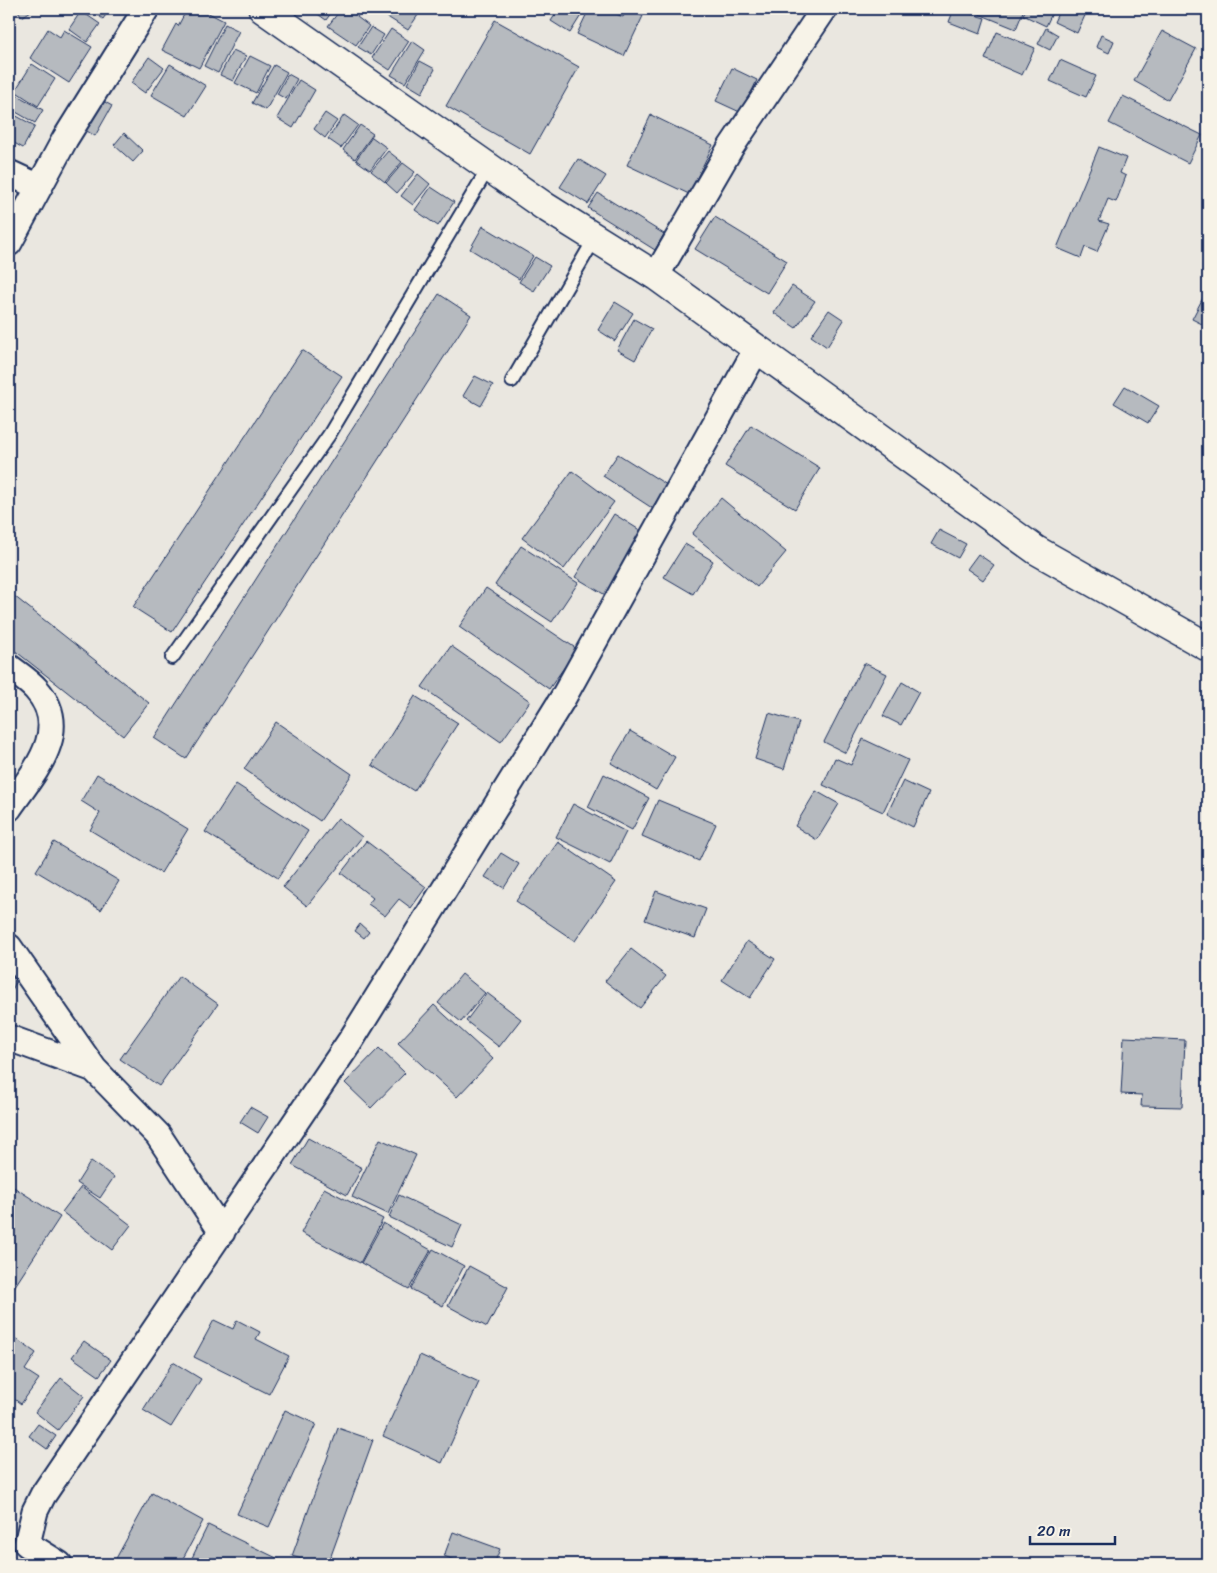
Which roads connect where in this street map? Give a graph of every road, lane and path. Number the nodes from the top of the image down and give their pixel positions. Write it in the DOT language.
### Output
graph roads {
  1 [pos="146,9"];
  2 [pos="263,9"];
  3 [pos="824,9"];
  4 [pos="489,168"];
  5 [pos="9,173"];
  6 [pos="39,187"];
  7 [pos="596,238"];
  8 [pos="9,243"];
  9 [pos="656,276"];
  10 [pos="756,350"];
  11 [pos="512,381"];
  12 [pos="1208,647"];
  13 [pos="172,658"];
  14 [pos="9,667"];
  15 [pos="9,808"];
  16 [pos="9,947"];
  17 [pos="9,1038"];
  18 [pos="94,1068"];
  19 [pos="222,1232"];
  20 [pos="58,1564"];
  1 -- 6 [label="street"];
  2 -- 4 [label="street"];
  3 -- 9 [label="street"];
  4 -- 7 [label="street"];
  4 -- 13 [label="lane"];
  5 -- 6 [label="street"];
  6 -- 8 [label="street"];
  7 -- 9 [label="street"];
  7 -- 11 [label="lane"];
  9 -- 10 [label="street"];
  10 -- 12 [label="street"];
  10 -- 19 [label="street"];
  14 -- 15 [label="street"];
  16 -- 18 [label="street"];
  17 -- 18 [label="street"];
  18 -- 19 [label="street"];
  19 -- 20 [label="street"];
}
